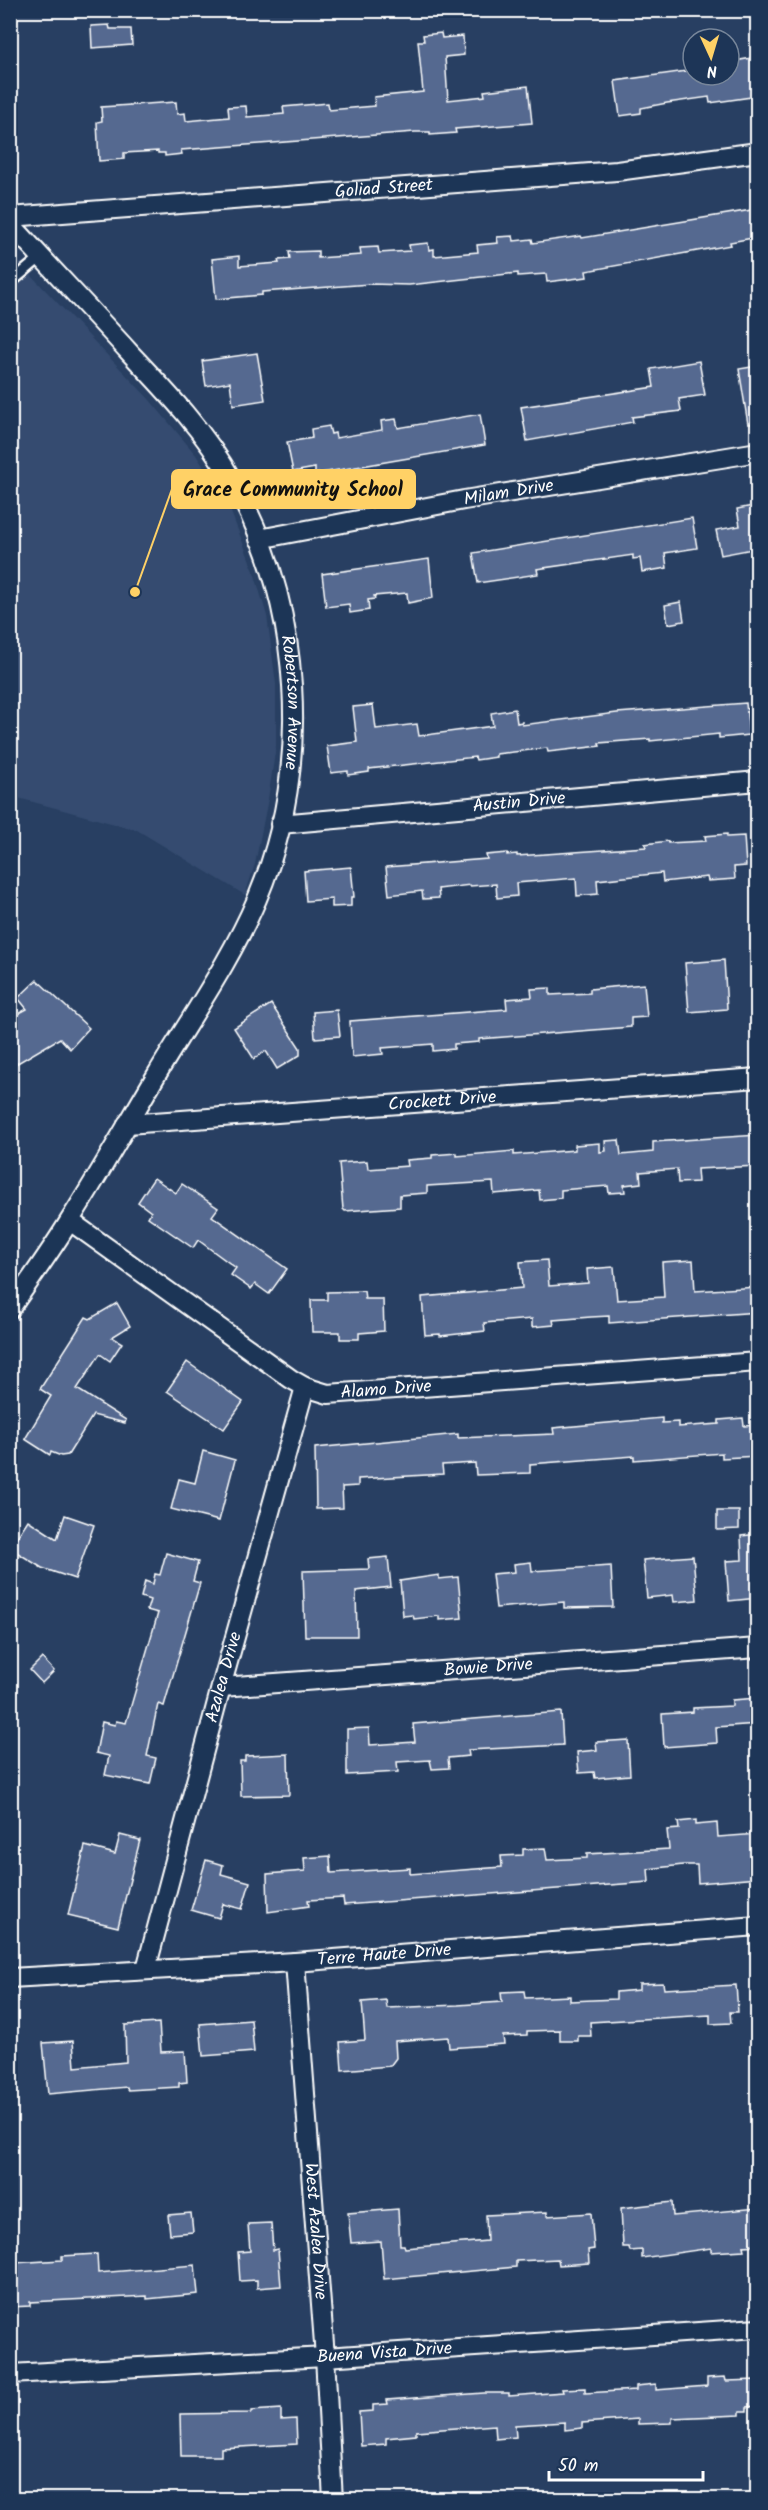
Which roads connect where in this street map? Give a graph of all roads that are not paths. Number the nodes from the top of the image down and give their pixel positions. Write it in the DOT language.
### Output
graph roads {
  1 [pos="758,152"];
  2 [pos="10,217"];
  3 [pos="10,223"];
  4 [pos="41,257"];
  5 [pos="10,284"];
  6 [pos="758,452"];
  7 [pos="259,539"];
  8 [pos="758,781"];
  9 [pos="280,824"];
  10 [pos="758,1078"];
  11 [pos="127,1124"];
  12 [pos="70,1221"];
  13 [pos="10,1309"];
  14 [pos="758,1362"];
  15 [pos="305,1387"];
  16 [pos="758,1648"];
  17 [pos="221,1686"];
  18 [pos="758,1926"];
  19 [pos="295,1962"];
  20 [pos="146,1969"];
  21 [pos="10,1978"];
  22 [pos="758,2328"];
  23 [pos="325,2357"];
  24 [pos="10,2374"];
  25 [pos="333,2499"];
  1 -- 2 [label="street, Goliad Street"];
  3 -- 4 [label="street, Robertson Avenue"];
  4 -- 5 [label="lane"];
  4 -- 7 [label="street, Robertson Avenue"];
  6 -- 7 [label="street, Milam Drive"];
  7 -- 9 [label="street, Robertson Avenue"];
  8 -- 9 [label="street, Austin Drive"];
  9 -- 11 [label="street, Robertson Avenue"];
  10 -- 11 [label="street, Crockett Drive"];
  11 -- 12 [label="street, Robertson Avenue"];
  12 -- 13 [label="street, Robertson Avenue"];
  12 -- 15 [label="street, Alamo Drive"];
  14 -- 15 [label="street, Alamo Drive"];
  15 -- 17 [label="street, Azalea Drive"];
  16 -- 17 [label="street, Bowie Drive"];
  17 -- 20 [label="street, Azalea Drive"];
  18 -- 19 [label="street, Terre Haute Drive"];
  19 -- 20 [label="street, Terre Haute Drive"];
  19 -- 23 [label="street, West Azalea Drive"];
  20 -- 21 [label="street, Terre Haute Drive"];
  22 -- 23 [label="street, Buena Vista Drive"];
  23 -- 24 [label="street, Buena Vista Drive"];
  23 -- 25 [label="street, West Azalea Drive"];
}
